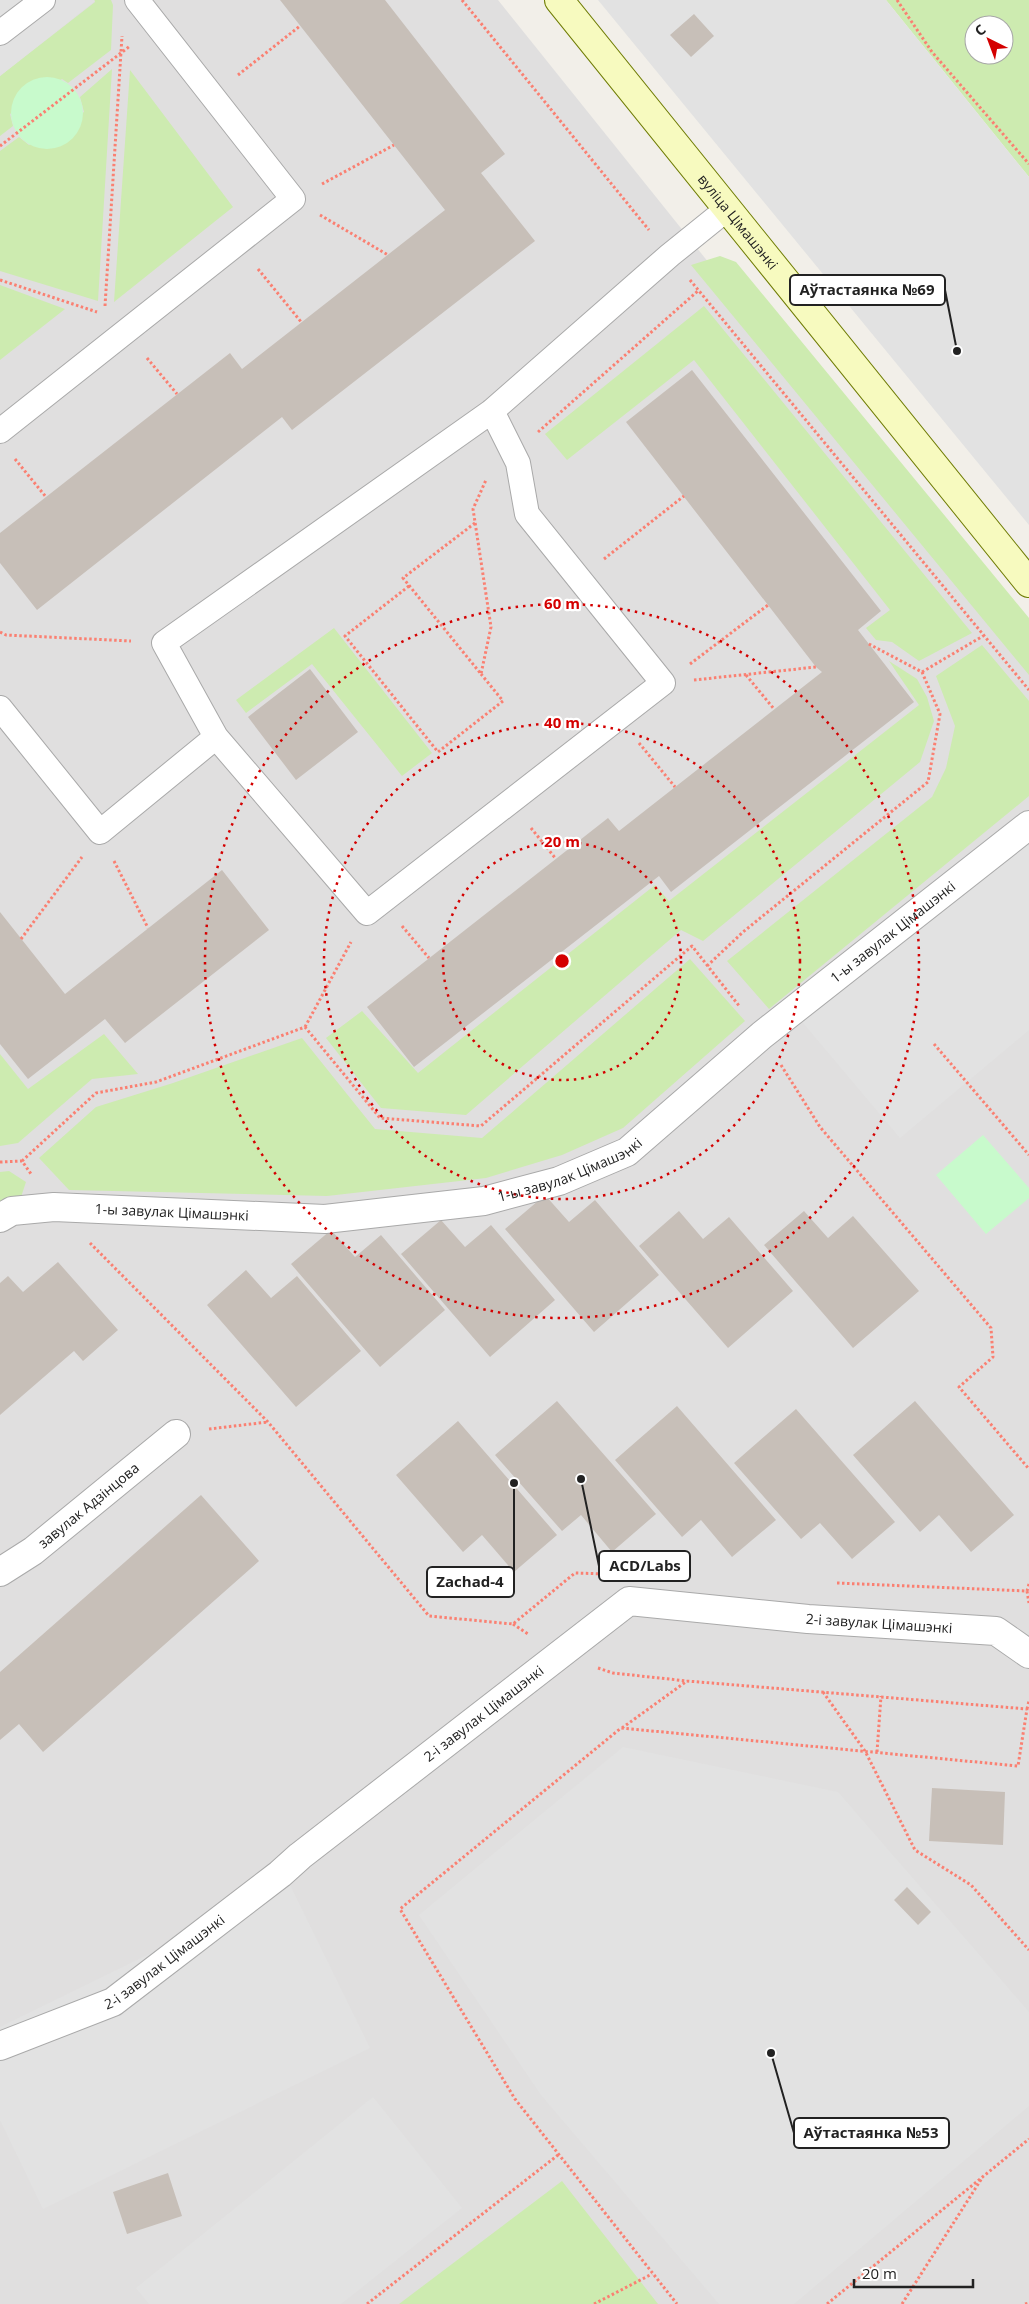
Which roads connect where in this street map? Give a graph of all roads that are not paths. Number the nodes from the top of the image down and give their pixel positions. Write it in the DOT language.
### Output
graph roads {
  1 [pos="43,0"];
  2 [pos="137,0"];
  3 [pos="559,0"];
  4 [pos="0,33"];
  5 [pos="728,209"];
  6 [pos="492,411"];
  7 [pos="0,431"];
  8 [pos="1029,583"];
  9 [pos="0,708"];
  10 [pos="216,737"];
  11 [pos="1029,825"];
  12 [pos="0,1218"];
  13 [pos="176,1434"];
  14 [pos="0,1572"];
  15 [pos="1029,1654"];
  16 [pos="0,2046"];
  1 -- 4 [label="lane"];
  2 -- 7 [label="lane"];
  3 -- 5 [label="main road, вуліца Цімашэнкі"];
  5 -- 6 [label="lane"];
  5 -- 8 [label="main road, вуліца Цімашэнкі"];
  6 -- 10 [label="lane"];
  6 -- 10 [label="lane"];
  9 -- 10 [label="lane"];
  11 -- 12 [label="street, 1-ы завулак Цімашэнкі"];
  13 -- 14 [label="street, завулак Адзінцова"];
  15 -- 16 [label="street, 2-і завулак Цімашэнкі"];
}
